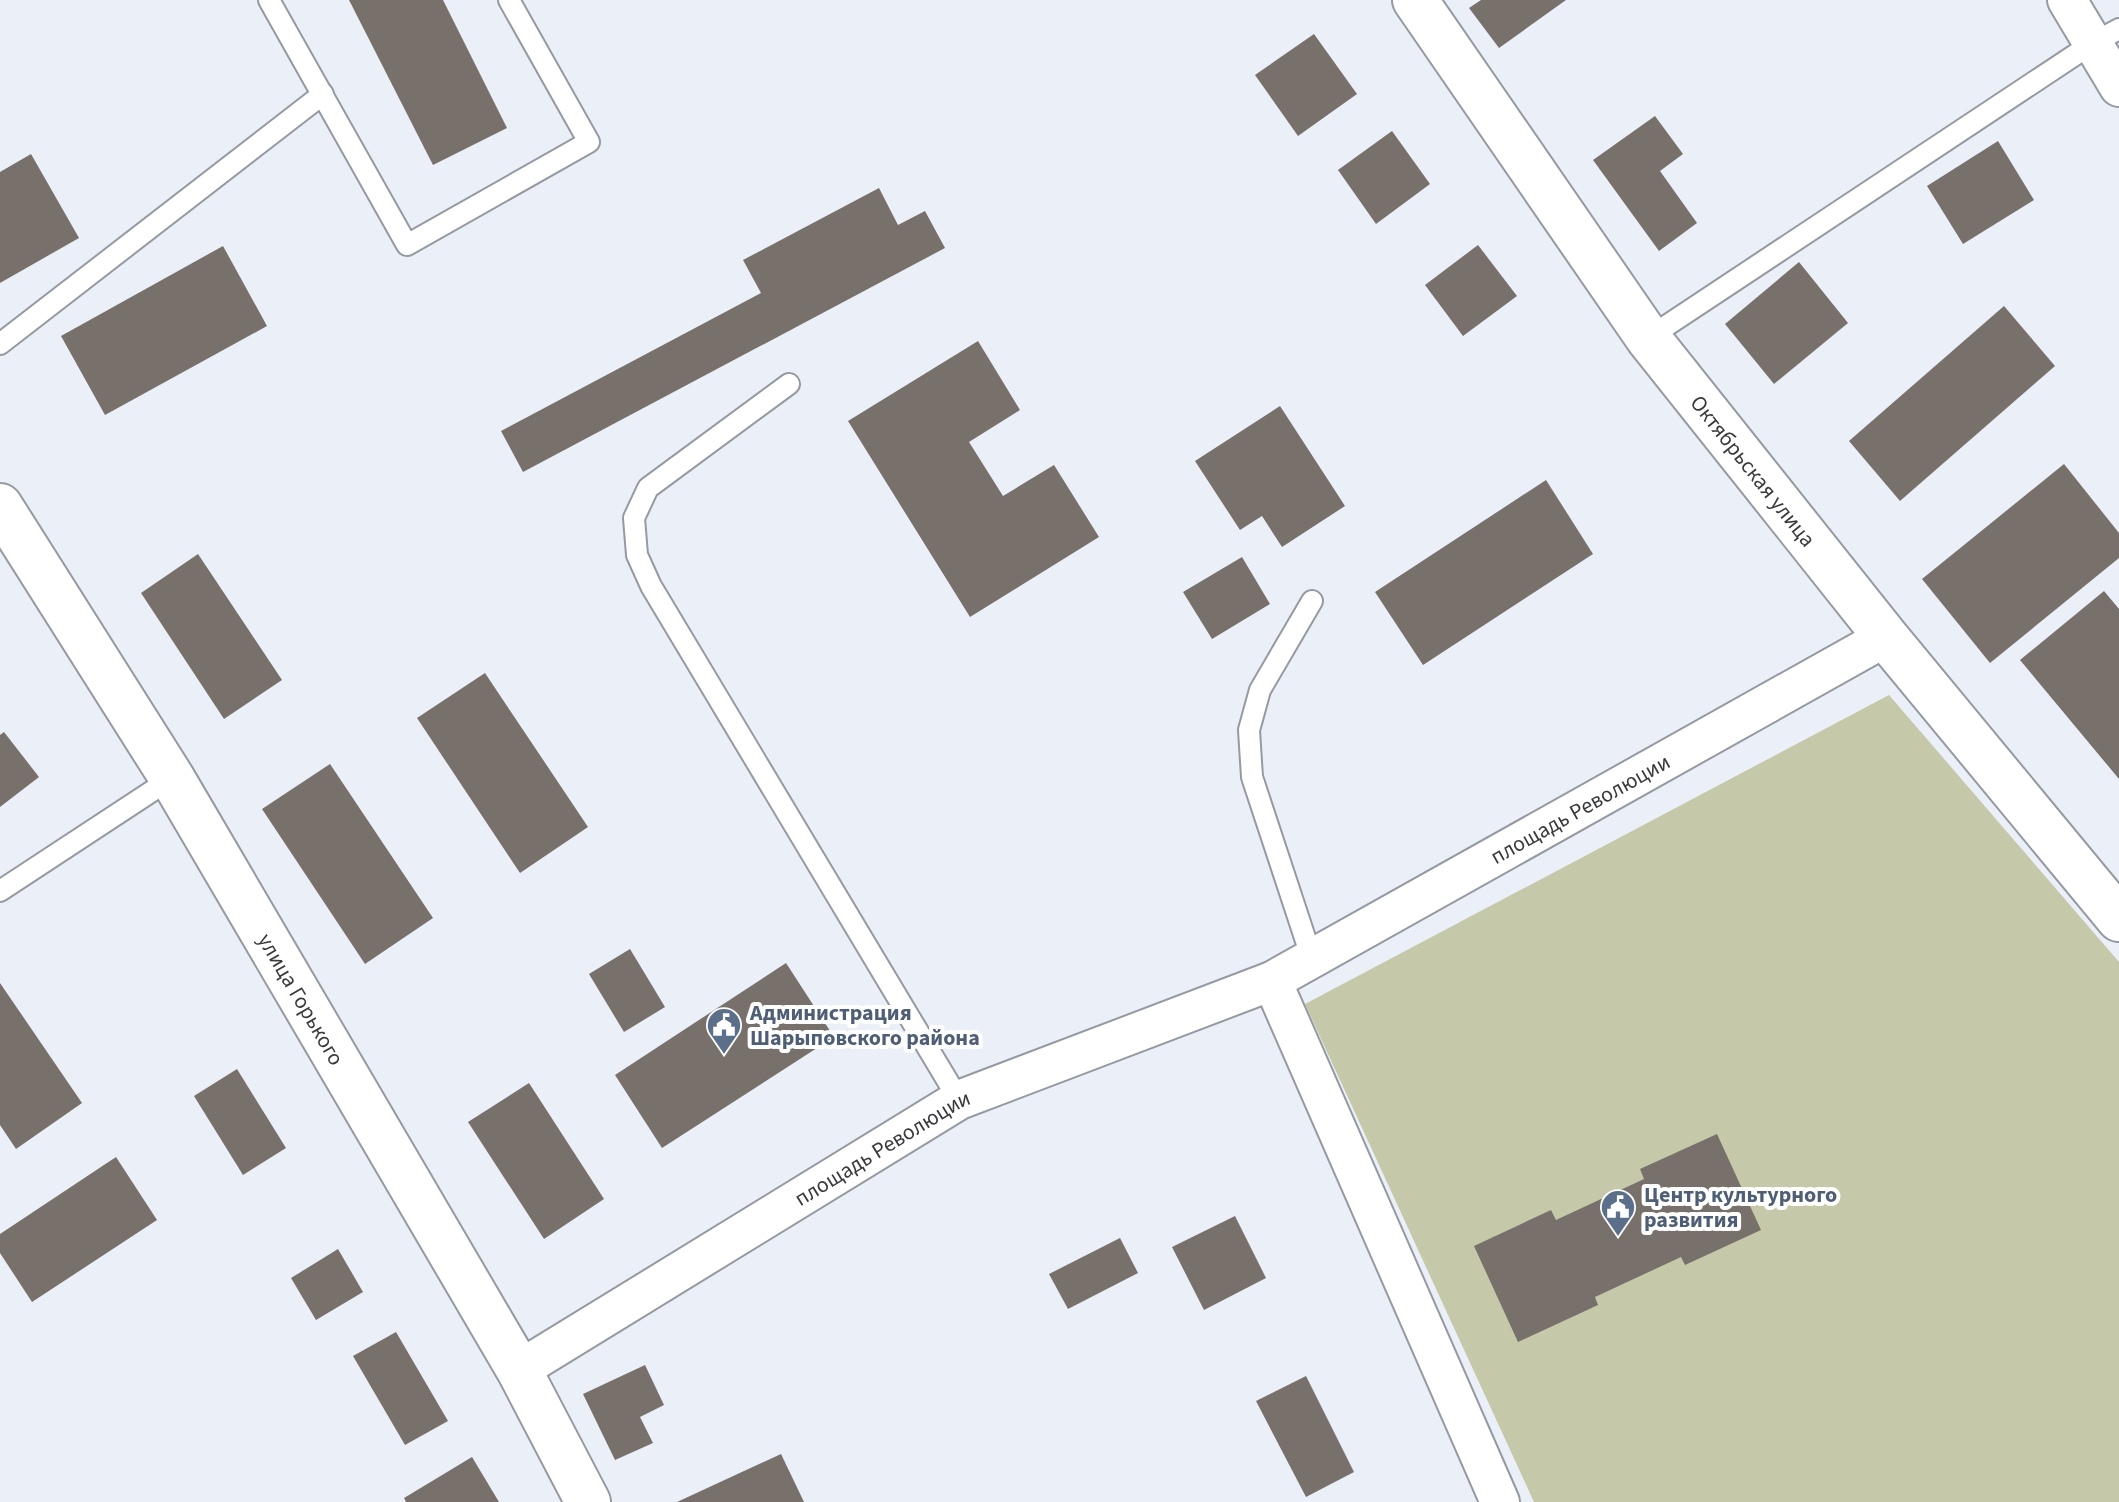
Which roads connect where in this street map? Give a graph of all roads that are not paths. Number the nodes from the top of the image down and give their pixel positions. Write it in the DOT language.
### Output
graph roads {
  1 [pos="269,0"];
  2 [pos="509,0"];
  3 [pos="1415,0"];
  4 [pos="2067,0"];
  5 [pos="2106,36"];
  6 [pos="2119,87"];
  7 [pos="323,94"];
  8 [pos="1648,338"];
  9 [pos="0,344"];
  10 [pos="789,384"];
  11 [pos="0,506"];
  12 [pos="1312,601"];
  13 [pos="1886,637"];
  14 [pos="172,778"];
  15 [pos="0,891"];
  16 [pos="2119,919"];
  17 [pos="1312,959"];
  18 [pos="1272,981"];
  19 [pos="959,1100"];
  20 [pos="519,1370"];
  21 [pos="588,1502"];
  22 [pos="1500,1502"];
  1 -- 7 [label="lane"];
  2 -- 7 [label="lane"];
  3 -- 8 [label="street, Октябрьская улица"];
  4 -- 5 [label="street"];
  5 -- 6 [label="street"];
  5 -- 8 [label="lane"];
  7 -- 9 [label="lane"];
  8 -- 13 [label="street, Октябрьская улица"];
  10 -- 19 [label="lane"];
  11 -- 14 [label="street, улица Горького"];
  12 -- 17 [label="lane"];
  13 -- 16 [label="street, Октябрьская улица"];
  13 -- 17 [label="street, площадь Революции"];
  14 -- 15 [label="lane"];
  14 -- 20 [label="street, улица Горького"];
  17 -- 18 [label="street, площадь Революции"];
  18 -- 19 [label="street, площадь Революции"];
  18 -- 22 [label="street"];
  19 -- 20 [label="street, площадь Революции"];
  20 -- 21 [label="street, улица Горького"];
}
